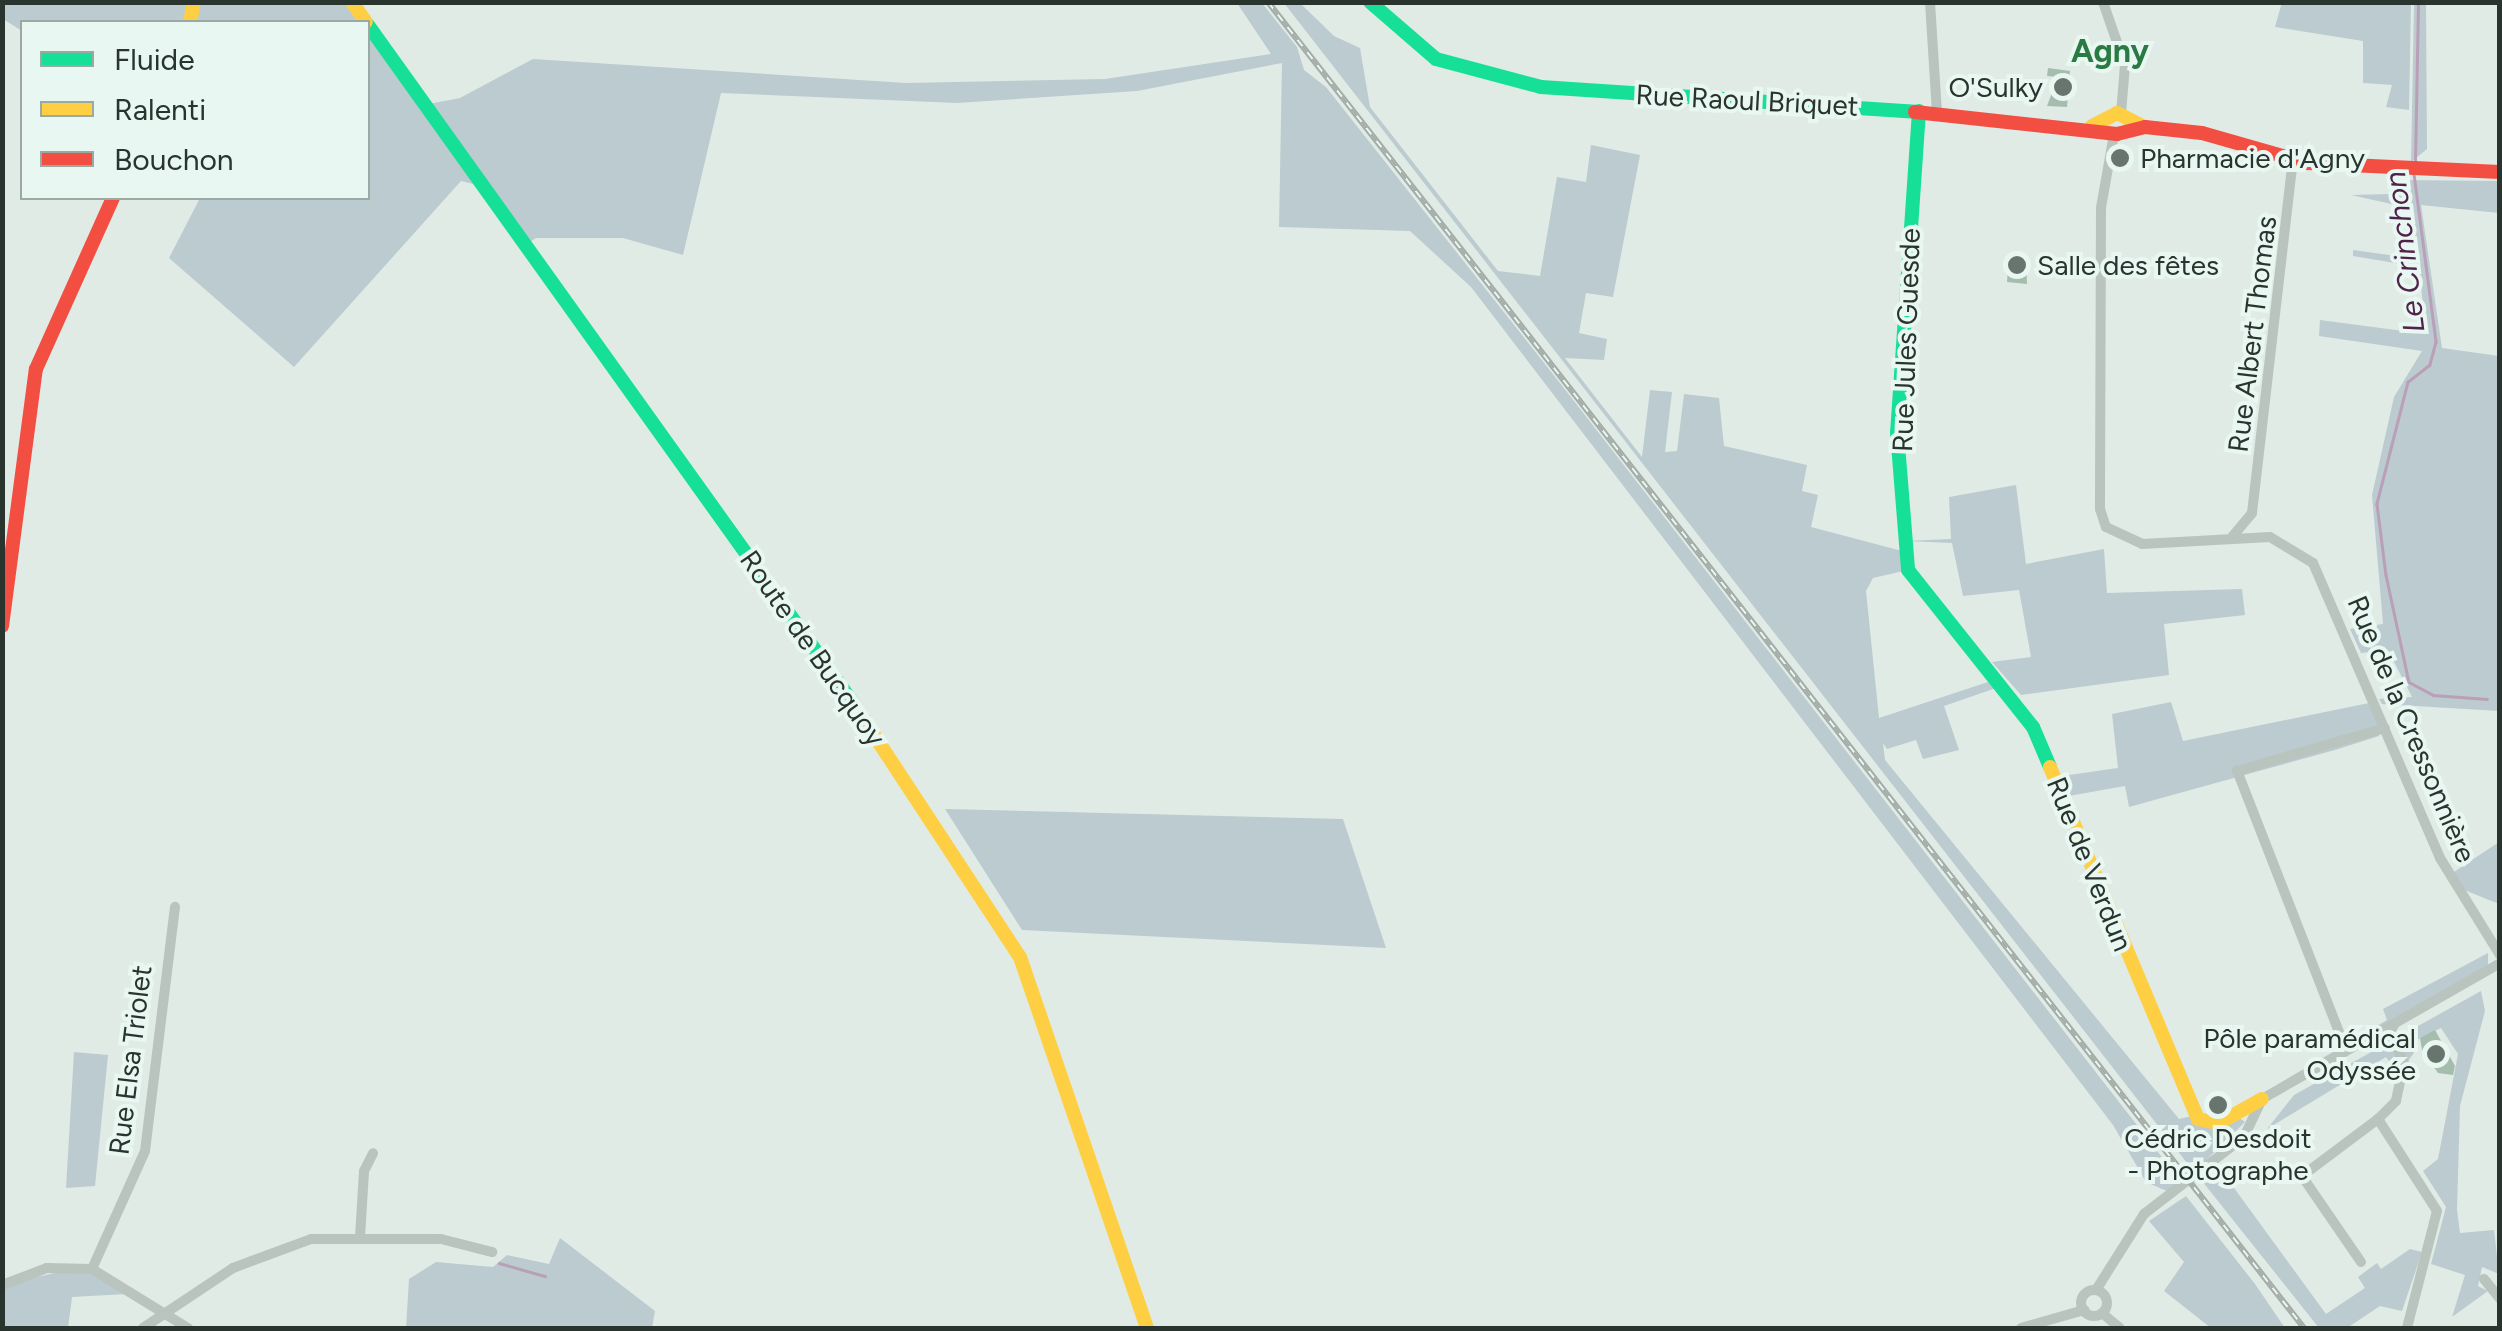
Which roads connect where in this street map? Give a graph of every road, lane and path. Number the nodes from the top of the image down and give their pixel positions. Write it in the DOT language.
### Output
graph roads {
  1 [pos="1370,2"];
  2 [pos="1930,2"];
  3 [pos="2103,2"];
  4 [pos="370,28"];
  5 [pos="1918,111"];
  6 [pos="1937,112"];
  7 [pos="2117,124"];
  8 [pos="2293,160"];
  9 [pos="2500,172"];
  10 [pos="112,200"];
  11 [pos="2252,513"];
  12 [pos="2231,537"];
  13 [pos="2270,538"];
  14 [pos="1908,570"];
  15 [pos="2,626"];
  16 [pos="2385,728"];
  17 [pos="175,907"];
  18 [pos="2500,955"];
  19 [pos="2500,963"];
  20 [pos="2394,1031"];
  21 [pos="2350,1048"];
  22 [pos="2262,1099"];
  23 [pos="2378,1119"];
  24 [pos="373,1152"];
  25 [pos="360,1236"];
  26 [pos="492,1252"];
  27 [pos="2362,1262"];
  28 [pos="92,1269"];
  29 [pos="2484,1278"];
  30 [pos="2,1285"];
  31 [pos="2096,1290"];
  32 [pos="2500,1298"];
  33 [pos="2084,1310"];
  34 [pos="162,1312"];
  35 [pos="2102,1313"];
  36 [pos="143,1328"];
  37 [pos="188,1328"];
  38 [pos="1147,1328"];
  39 [pos="2021,1328"];
  40 [pos="2120,1328"];
  41 [pos="2407,1328"];
  1 -- 5 [label="street, Rue Raoul Briquet"];
  2 -- 6 [label="street"];
  3 -- 7 [label="street"];
  4 -- 38 [label="street, Route de Bucquoy"];
  5 -- 6 [label="street, Rue Raoul Briquet"];
  5 -- 14 [label="street, Rue Jules Guesde"];
  6 -- 7 [label="street, Rue Raoul Briquet"];
  7 -- 8 [label="street, Rue Raoul Briquet"];
  7 -- 12 [label="street"];
  8 -- 9 [label="street, Rue Raoul Briquet"];
  8 -- 11 [label="street, Rue Albert Thomas"];
  10 -- 15 [label="street"];
  11 -- 12 [label="street"];
  11 -- 13 [label="street"];
  12 -- 13 [label="street"];
  13 -- 16 [label="street, Rue de la Cressonnière"];
  14 -- 22 [label="street, Rue de Verdun"];
  16 -- 18 [label="street, Rue de la Cressonnière"];
  16 -- 21 [label="street"];
  17 -- 28 [label="street, Rue Elsa Triolet"];
  19 -- 20 [label="street"];
  20 -- 21 [label="street"];
  20 -- 23 [label="street"];
  21 -- 22 [label="street"];
  22 -- 31 [label="street"];
  23 -- 27 [label="street"];
  23 -- 41 [label="street"];
  24 -- 25 [label="street"];
  25 -- 26 [label="street"];
  25 -- 34 [label="street"];
  28 -- 30 [label="street"];
  28 -- 34 [label="street"];
  29 -- 32 [label="street"];
  31 -- 33 [label="street"];
  31 -- 35 [label="street"];
  33 -- 35 [label="street"];
  33 -- 39 [label="street"];
  34 -- 36 [label="street"];
  34 -- 37 [label="street"];
  35 -- 40 [label="street"];
}
